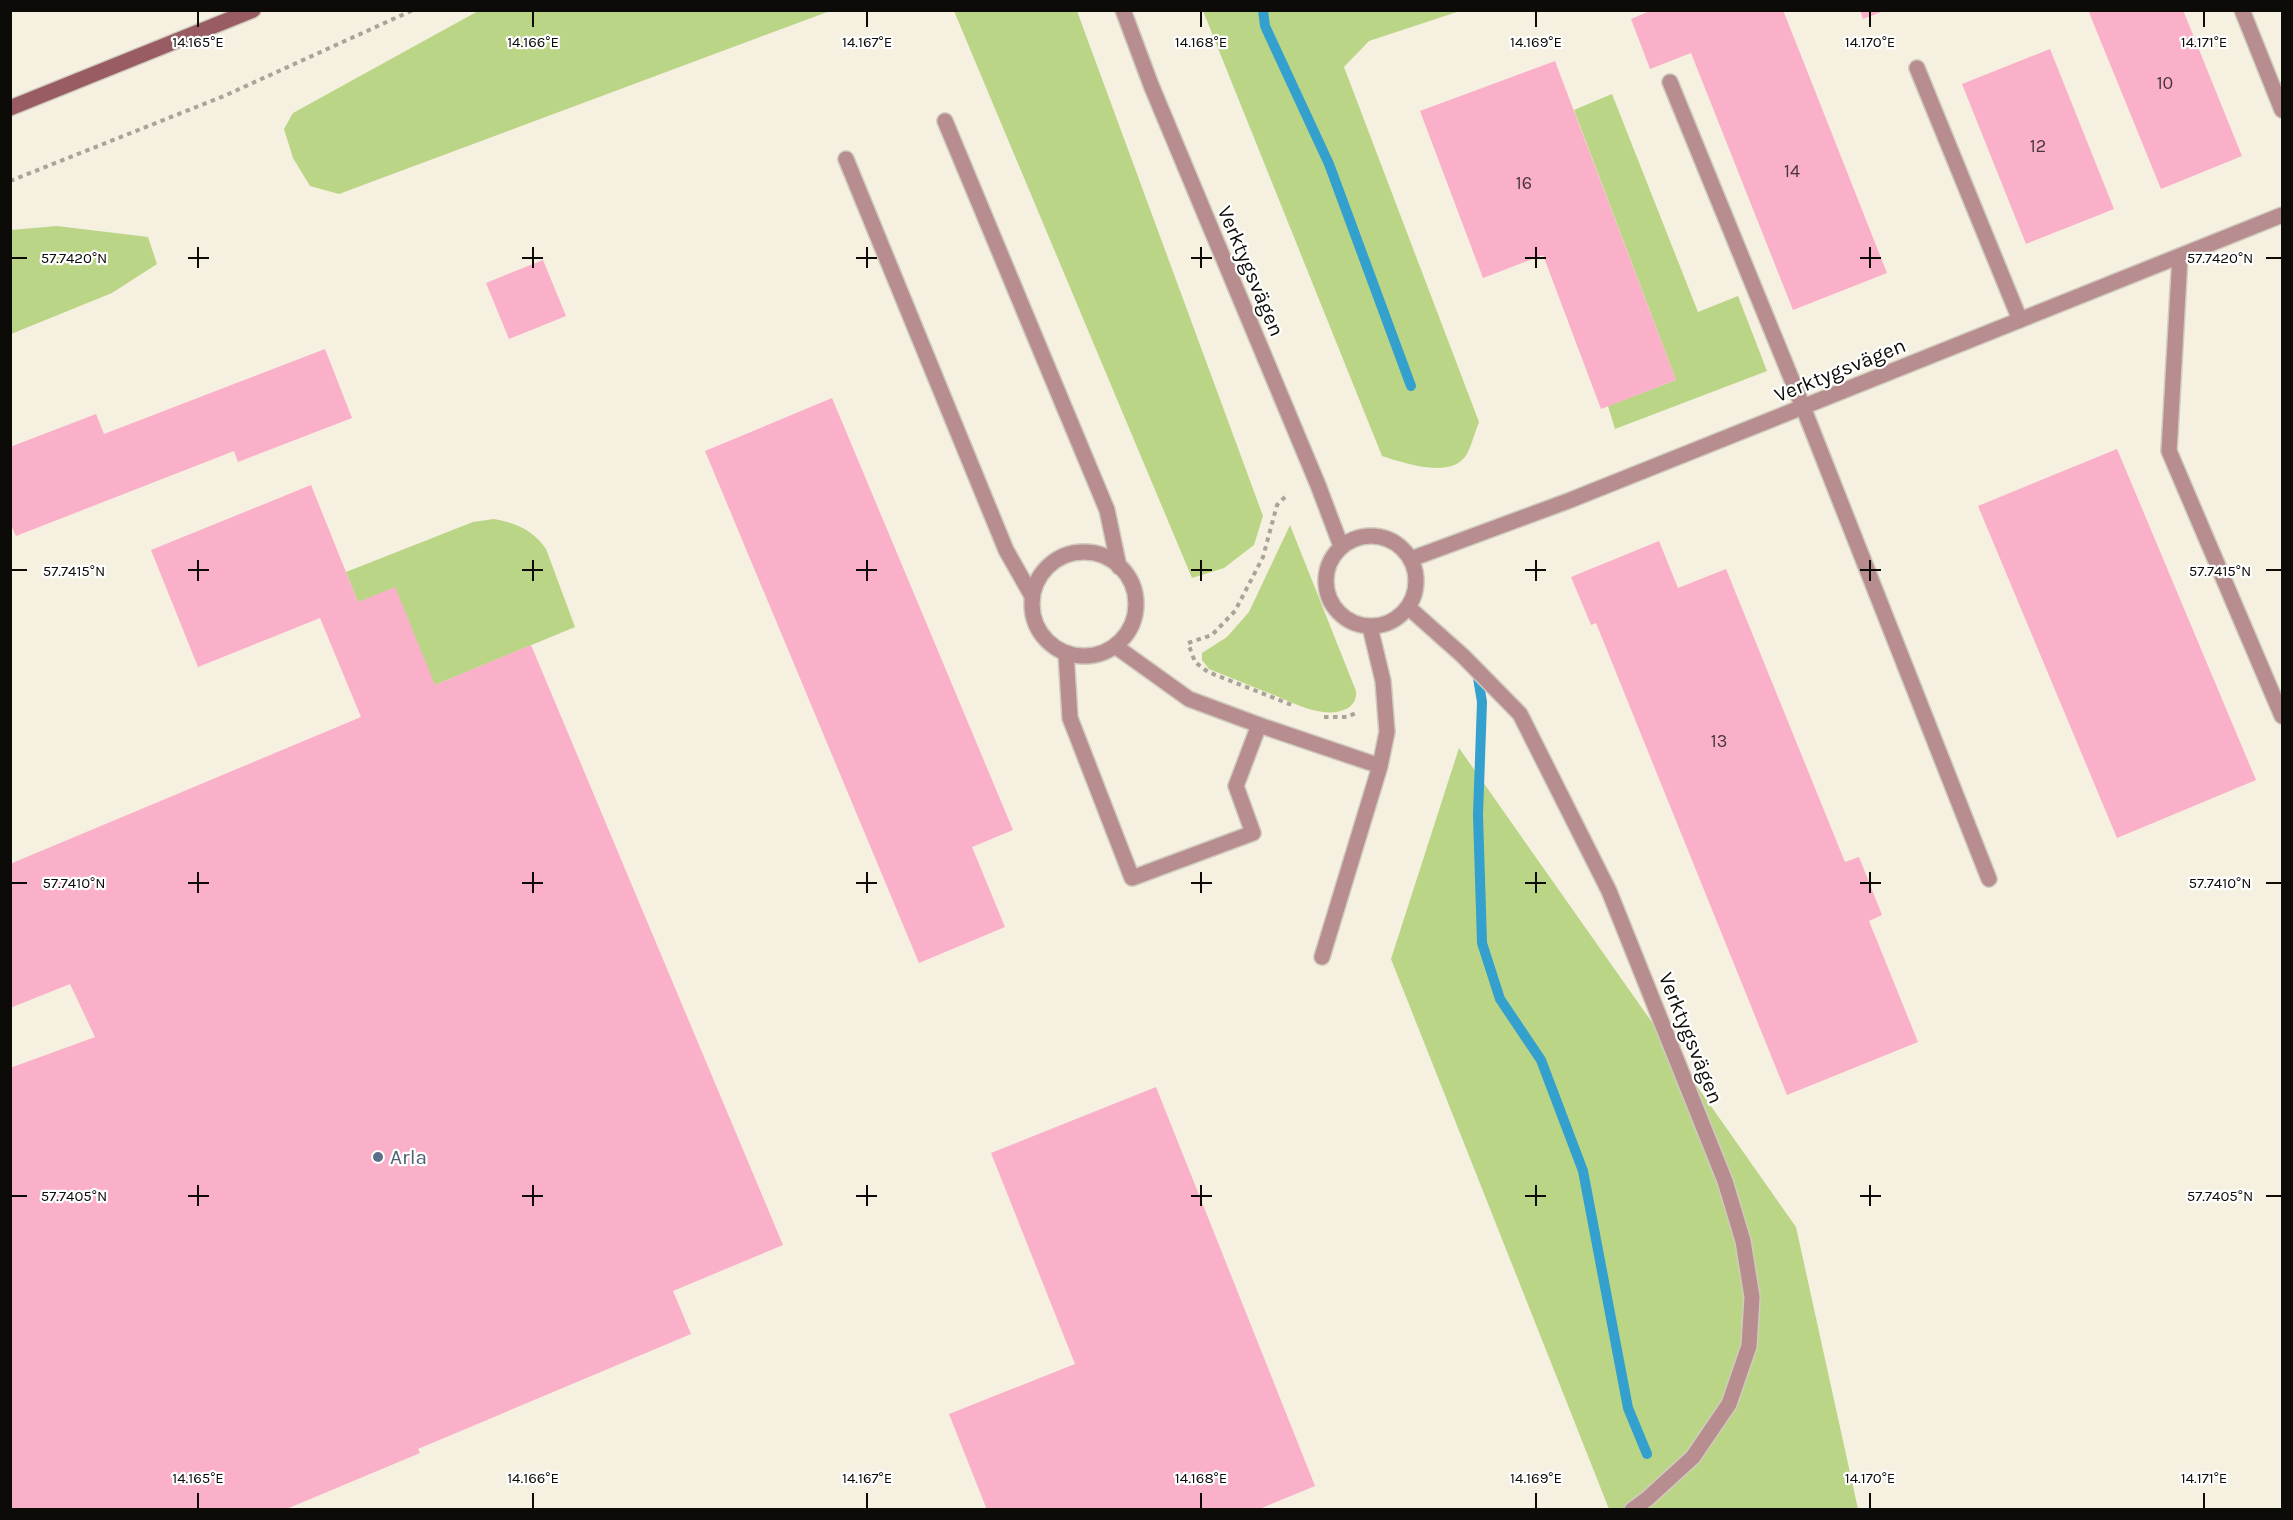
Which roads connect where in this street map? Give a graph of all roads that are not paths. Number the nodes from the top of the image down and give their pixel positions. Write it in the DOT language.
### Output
graph roads {
  1 [pos="253,10"];
  2 [pos="1123,10"];
  3 [pos="2242,10"];
  4 [pos="235,14"];
  5 [pos="1917,68"];
  6 [pos="1670,82"];
  7 [pos="10,108"];
  8 [pos="2283,110"];
  9 [pos="945,121"];
  10 [pos="846,159"];
  11 [pos="2283,215"];
  12 [pos="2180,256"];
  13 [pos="2020,320"];
  14 [pos="1803,407"];
  15 [pos="1341,546"];
  16 [pos="1411,559"];
  17 [pos="1119,567"];
  18 [pos="1032,596"];
  19 [pos="1408,607"];
  20 [pos="1370,627"];
  21 [pos="1115,646"];
  22 [pos="1066,653"];
  23 [pos="2283,716"];
  24 [pos="1258,725"];
  25 [pos="1380,766"];
  26 [pos="1989,879"];
  27 [pos="1322,957"];
  28 [pos="1632,1509"];
  1 -- 4 [label="street"];
  2 -- 15 [label="street, Verktygsvägen"];
  3 -- 8 [label="street"];
  4 -- 7 [label="street"];
  5 -- 13 [label="street"];
  6 -- 14 [label="street"];
  9 -- 17 [label="street"];
  10 -- 18 [label="street"];
  11 -- 12 [label="street, Verktygsvägen"];
  12 -- 13 [label="street, Verktygsvägen"];
  12 -- 23 [label="street"];
  13 -- 14 [label="street, Verktygsvägen"];
  14 -- 16 [label="street, Verktygsvägen"];
  14 -- 26 [label="street"];
  15 -- 16 [label="street"];
  15 -- 20 [label="street"];
  16 -- 19 [label="street"];
  17 -- 18 [label="street"];
  17 -- 21 [label="street"];
  18 -- 22 [label="street"];
  19 -- 20 [label="street"];
  19 -- 28 [label="street, Verktygsvägen"];
  20 -- 25 [label="street"];
  21 -- 22 [label="street"];
  21 -- 24 [label="street"];
  22 -- 24 [label="street"];
  24 -- 25 [label="street"];
  25 -- 27 [label="street"];
}
